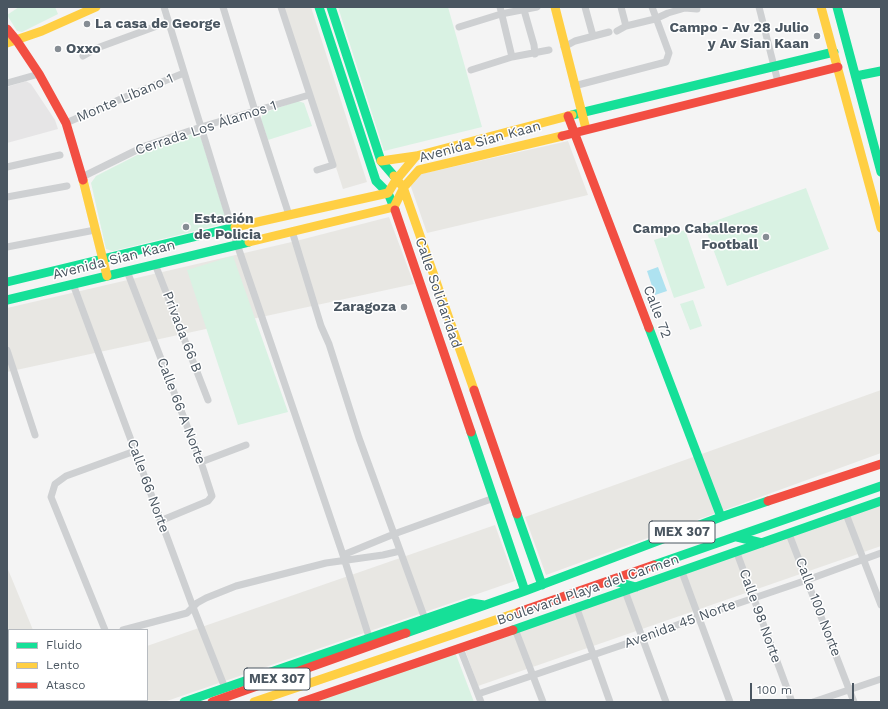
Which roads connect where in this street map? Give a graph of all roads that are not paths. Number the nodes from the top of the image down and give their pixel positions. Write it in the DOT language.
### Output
graph roads {
  1 [pos="96,7"];
  2 [pos="164,7"];
  3 [pos="223,7"];
  4 [pos="281,7"];
  5 [pos="319,7"];
  6 [pos="331,7"];
  7 [pos="537,7"];
  8 [pos="554,7"];
  9 [pos="585,7"];
  10 [pos="622,7"];
  11 [pos="652,7"];
  12 [pos="685,7"];
  13 [pos="759,7"];
  14 [pos="821,7"];
  15 [pos="837,7"];
  16 [pos="697,9"];
  17 [pos="524,10"];
  18 [pos="500,11"];
  19 [pos="655,19"];
  20 [pos="168,22"];
  21 [pos="626,26"];
  22 [pos="458,27"];
  23 [pos="7,30"];
  24 [pos="617,31"];
  25 [pos="609,32"];
  26 [pos="593,36"];
  27 [pos="17,40"];
  28 [pos="7,43"];
  29 [pos="564,47"];
  30 [pos="549,50"];
  31 [pos="834,52"];
  32 [pos="535,54"];
  33 [pos="83,56"];
  34 [pos="512,58"];
  35 [pos="774,67"];
  36 [pos="838,67"];
  37 [pos="471,70"];
  38 [pos="881,71"];
  39 [pos="184,73"];
  40 [pos="39,74"];
  41 [pos="856,76"];
  42 [pos="778,82"];
  43 [pos="7,83"];
  44 [pos="574,86"];
  45 [pos="309,95"];
  46 [pos="255,111"];
  47 [pos="581,113"];
  48 [pos="568,116"];
  49 [pos="66,123"];
  50 [pos="201,127"];
  51 [pos="586,129"];
  52 [pos="573,132"];
  53 [pos="60,155"];
  54 [pos="416,156"];
  55 [pos="877,156"];
  56 [pos="863,160"];
  57 [pos="381,162"];
  58 [pos="7,167"];
  59 [pos="317,170"];
  60 [pos="881,172"];
  61 [pos="82,177"];
  62 [pos="396,180"];
  63 [pos="67,186"];
  64 [pos="403,188"];
  65 [pos="388,193"];
  66 [pos="7,197"];
  67 [pos="394,207"];
  68 [pos="289,215"];
  69 [pos="232,228"];
  70 [pos="881,228"];
  71 [pos="95,230"];
  72 [pos="292,232"];
  73 [pos="237,244"];
  74 [pos="7,247"];
  75 [pos="103,259"];
  76 [pos="155,264"];
  77 [pos="127,271"];
  78 [pos="108,276"];
  79 [pos="7,282"];
  80 [pos="73,284"];
  81 [pos="7,300"];
  82 [pos="7,350"];
  83 [pos="208,400"];
  84 [pos="35,435"];
  85 [pos="246,445"];
  86 [pos="134,451"];
  87 [pos="201,462"];
  88 [pos="881,464"];
  89 [pos="881,486"];
  90 [pos="510,494"];
  91 [pos="494,498"];
  92 [pos="881,501"];
  93 [pos="517,513"];
  94 [pos="846,514"];
  95 [pos="721,517"];
  96 [pos="500,518"];
  97 [pos="160,520"];
  98 [pos="394,534"];
  99 [pos="789,534"];
  100 [pos="737,537"];
  101 [pos="762,543"];
  102 [pos="400,551"];
  103 [pos="737,553"];
  104 [pos="881,553"];
  105 [pos="344,558"];
  106 [pos="863,559"];
  107 [pos="682,572"];
  108 [pos="610,580"];
  109 [pos="808,580"];
  110 [pos="542,585"];
  111 [pos="636,587"];
  112 [pos="525,591"];
  113 [pos="625,591"];
  114 [pos="753,597"];
  115 [pos="484,605"];
  116 [pos="881,605"];
  117 [pos="193,607"];
  118 [pos="577,609"];
  119 [pos="698,617"];
  120 [pos="425,619"];
  121 [pos="487,622"];
  122 [pos="105,629"];
  123 [pos="127,629"];
  124 [pos="515,629"];
  125 [pos="369,637"];
  126 [pos="643,638"];
  127 [pos="460,648"];
  128 [pos="593,654"];
  129 [pos="533,676"];
  130 [pos="881,679"];
  131 [pos="225,688"];
  132 [pos="850,690"];
  133 [pos="478,694"];
  134 [pos="184,702"];
  135 [pos="212,702"];
  136 [pos="254,702"];
  137 [pos="274,702"];
  138 [pos="302,702"];
  139 [pos="481,702"];
  140 [pos="543,702"];
  141 [pos="610,702"];
  142 [pos="666,702"];
  143 [pos="730,702"];
  144 [pos="792,702"];
  145 [pos="813,702"];
  146 [pos="854,702"];
  1 -- 27 [label="main road"];
  2 -- 20 [label="street"];
  3 -- 46 [label="street"];
  4 -- 45 [label="street"];
  5 -- 65 [label="main road, Calle Solidaridad"];
  6 -- 57 [label="main road, Calle Solidaridad"];
  7 -- 17 [label="street"];
  8 -- 29 [label="main road"];
  9 -- 26 [label="street"];
  10 -- 21 [label="street"];
  11 -- 19 [label="street"];
  12 -- 16 [label="street"];
  12 -- 19 [label="street"];
  13 -- 35 [label="street"];
  14 -- 31 [label="main road"];
  15 -- 41 [label="main road"];
  17 -- 18 [label="street"];
  17 -- 32 [label="street"];
  18 -- 22 [label="street"];
  18 -- 34 [label="street"];
  19 -- 21 [label="street"];
  19 -- 44 [label="street"];
  20 -- 33 [label="street"];
  20 -- 39 [label="street"];
  21 -- 24 [label="street"];
  23 -- 27 [label="main road"];
  25 -- 26 [label="street"];
  26 -- 29 [label="street"];
  27 -- 28 [label="main road"];
  27 -- 40 [label="main road"];
  29 -- 44 [label="main road"];
  30 -- 32 [label="street"];
  31 -- 35 [label="main road, Avenida Sian Kaan"];
  31 -- 36 [label="main road"];
  32 -- 34 [label="street"];
  34 -- 37 [label="street"];
  35 -- 42 [label="street"];
  35 -- 47 [label="main road, Avenida Sian Kaan"];
  36 -- 42 [label="main road, Avenida Sian Kaan"];
  36 -- 56 [label="main road"];
  38 -- 41 [label="main road"];
  39 -- 49 [label="street, Monte Líbano 1"];
  39 -- 50 [label="street"];
  40 -- 43 [label="street"];
  40 -- 49 [label="main road"];
  41 -- 55 [label="main road"];
  42 -- 51 [label="main road, Avenida Sian Kaan"];
  44 -- 47 [label="main road"];
  45 -- 46 [label="street, Cerrada Los Álamos 1"];
  45 -- 59 [label="street"];
  46 -- 50 [label="street, Cerrada Los Álamos 1"];
  46 -- 68 [label="street"];
  47 -- 48 [label="main road, Avenida Sian Kaan"];
  47 -- 51 [label="main road"];
  48 -- 52 [label="main road, Calle 72"];
  48 -- 54 [label="main road, Avenida Sian Kaan"];
  49 -- 61 [label="main road"];
  50 -- 61 [label="street, Cerrada Los Álamos 1"];
  50 -- 69 [label="street"];
  51 -- 52 [label="main road, Avenida Sian Kaan"];
  52 -- 64 [label="main road, Avenida Sian Kaan"];
  52 -- 95 [label="main road, Calle 72"];
  53 -- 58 [label="street"];
  54 -- 57 [label="main road"];
  54 -- 62 [label="main road, Avenida Sian Kaan"];
  55 -- 56 [label="main road"];
  55 -- 60 [label="main road"];
  56 -- 70 [label="main road"];
  57 -- 62 [label="main road, Calle Solidaridad"];
  61 -- 71 [label="main road"];
  62 -- 64 [label="main road, Calle Solidaridad"];
  62 -- 65 [label="main road, Avenida Sian Kaan"];
  63 -- 66 [label="street"];
  64 -- 67 [label="main road, Avenida Sian Kaan"];
  64 -- 90 [label="main road, Calle Solidaridad"];
  65 -- 67 [label="main road, Calle Solidaridad"];
  65 -- 68 [label="main road, Avenida Sian Kaan"];
  67 -- 72 [label="main road, Avenida Sian Kaan"];
  67 -- 91 [label="main road, Calle Solidaridad"];
  68 -- 69 [label="main road, Avenida Sian Kaan"];
  69 -- 73 [label="street"];
  69 -- 75 [label="main road, Avenida Sian Kaan"];
  71 -- 74 [label="street"];
  71 -- 75 [label="main road"];
  72 -- 73 [label="main road, Avenida Sian Kaan"];
  72 -- 98 [label="street"];
  73 -- 76 [label="main road, Avenida Sian Kaan"];
  73 -- 105 [label="street"];
  75 -- 78 [label="main road"];
  75 -- 79 [label="main road, Avenida Sian Kaan"];
  76 -- 77 [label="main road, Avenida Sian Kaan"];
  76 -- 83 [label="street, Privada 66 B"];
  77 -- 78 [label="main road, Avenida Sian Kaan"];
  77 -- 87 [label="street, Calle 66 A Norte"];
  78 -- 80 [label="main road, Avenida Sian Kaan"];
  80 -- 81 [label="main road, Avenida Sian Kaan"];
  80 -- 86 [label="street, Calle 66 Norte"];
  82 -- 84 [label="street"];
  85 -- 87 [label="street"];
  86 -- 97 [label="street, Calle 66 Norte"];
  86 -- 122 [label="street"];
  87 -- 97 [label="street, Calle 66 A Norte"];
  88 -- 95 [label="main road, MEX 307"];
  89 -- 100 [label="main road, MEX 307"];
  90 -- 91 [label="main road"];
  90 -- 93 [label="main road, Calle Solidaridad"];
  91 -- 96 [label="main road, Calle Solidaridad"];
  91 -- 98 [label="street"];
  92 -- 94 [label="main road, Boulevard Playa del Carmen"];
  93 -- 96 [label="main road"];
  93 -- 110 [label="main road, Calle Solidaridad"];
  94 -- 99 [label="main road, Boulevard Playa del Carmen"];
  94 -- 106 [label="street"];
  95 -- 110 [label="main road, MEX 307"];
  96 -- 112 [label="main road, Calle Solidaridad"];
  97 -- 117 [label="street, Calle 66 Norte"];
  98 -- 102 [label="street"];
  98 -- 105 [label="street"];
  99 -- 101 [label="main road, Boulevard Playa del Carmen"];
  99 -- 109 [label="street, Calle 100 Norte"];
  100 -- 101 [label="main road"];
  100 -- 108 [label="main road, MEX 307"];
  101 -- 103 [label="main road, Boulevard Playa del Carmen"];
  102 -- 105 [label="street"];
  102 -- 120 [label="street"];
  103 -- 107 [label="main road, Boulevard Playa del Carmen"];
  103 -- 114 [label="street, Calle 98 Norte"];
  104 -- 106 [label="street, Avenida 45 Norte"];
  105 -- 117 [label="street"];
  105 -- 125 [label="street"];
  106 -- 109 [label="street, Avenida 45 Norte"];
  106 -- 116 [label="street"];
  107 -- 111 [label="main road, Boulevard Playa del Carmen"];
  107 -- 119 [label="street"];
  108 -- 111 [label="main road"];
  108 -- 121 [label="main road, MEX 307"];
  109 -- 114 [label="street, Avenida 45 Norte"];
  109 -- 132 [label="street, Calle 100 Norte"];
  110 -- 112 [label="main road, MEX 307"];
  111 -- 113 [label="main road, Boulevard Playa del Carmen"];
  112 -- 115 [label="main road, MEX 307"];
  113 -- 118 [label="main road, Boulevard Playa del Carmen"];
  113 -- 126 [label="street"];
  114 -- 119 [label="street, Avenida 45 Norte"];
  114 -- 144 [label="street, Calle 98 Norte"];
  115 -- 120 [label="main road, Boulevard Playa del Carmen"];
  115 -- 135 [label="main road, MEX 307"];
  117 -- 123 [label="street"];
  117 -- 131 [label="street, Calle 66 Norte"];
  118 -- 124 [label="main road, Boulevard Playa del Carmen"];
  118 -- 128 [label="street"];
  119 -- 126 [label="street, Avenida 45 Norte"];
  119 -- 143 [label="street"];
  120 -- 125 [label="main road, Boulevard Playa del Carmen"];
  121 -- 136 [label="main road, MEX 307"];
  121 -- 137 [label="main road"];
  124 -- 127 [label="main road, Boulevard Playa del Carmen"];
  124 -- 129 [label="street"];
  125 -- 131 [label="main road, Boulevard Playa del Carmen"];
  126 -- 128 [label="street, Avenida 45 Norte"];
  126 -- 142 [label="street"];
  127 -- 133 [label="street"];
  127 -- 138 [label="main road, Boulevard Playa del Carmen"];
  128 -- 129 [label="street, Avenida 45 Norte"];
  128 -- 141 [label="street"];
  129 -- 133 [label="street, Avenida 45 Norte"];
  129 -- 140 [label="street"];
  130 -- 132 [label="street"];
  131 -- 134 [label="main road, Boulevard Playa del Carmen"];
  132 -- 145 [label="street"];
  132 -- 146 [label="street, Calle 100 Norte"];
  133 -- 139 [label="street"];
}
